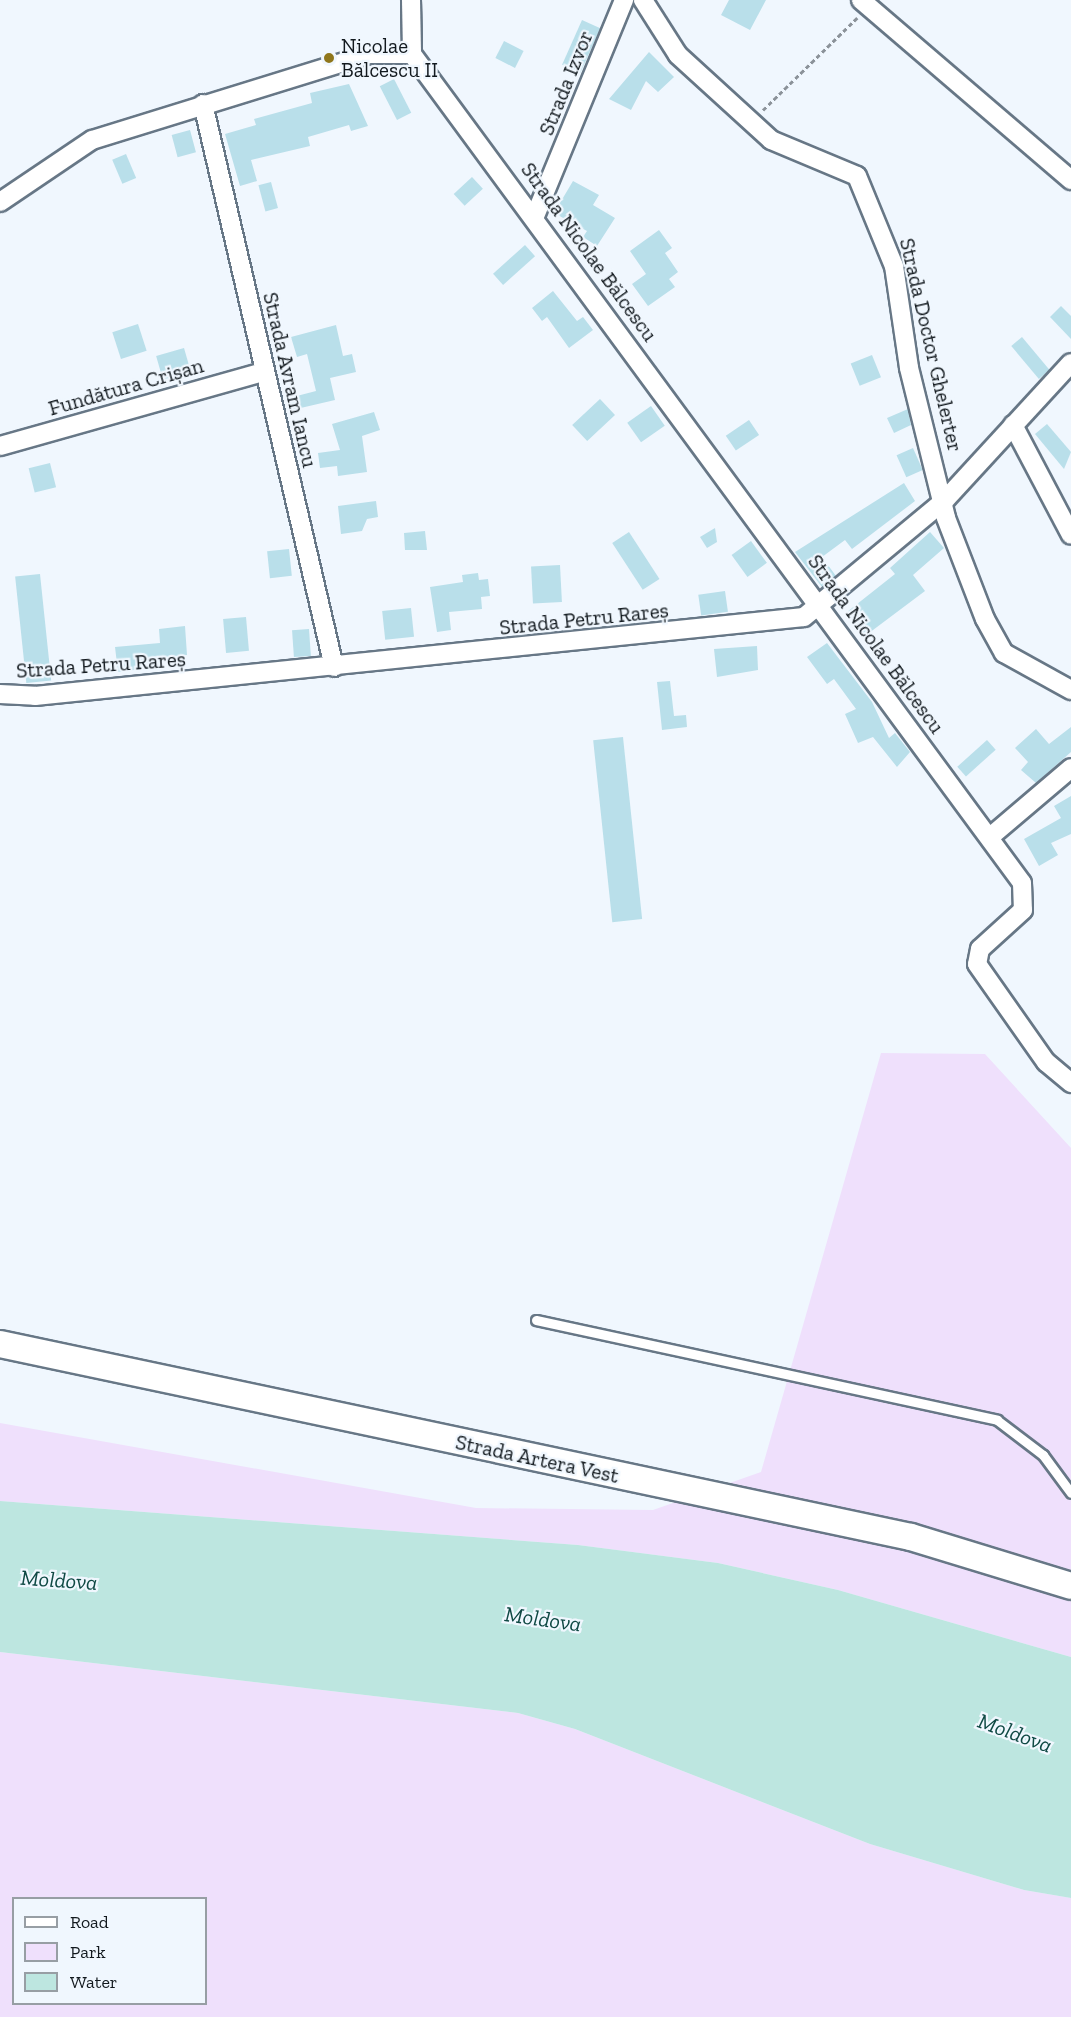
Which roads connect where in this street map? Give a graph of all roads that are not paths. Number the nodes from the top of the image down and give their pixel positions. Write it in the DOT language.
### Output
graph roads {
  1 [pos="411,0"];
  2 [pos="624,0"];
  3 [pos="643,0"];
  4 [pos="865,3"];
  5 [pos="412,54"];
  6 [pos="203,104"];
  7 [pos="1071,180"];
  8 [pos="0,202"];
  9 [pos="535,216"];
  10 [pos="1071,363"];
  11 [pos="264,372"];
  12 [pos="1013,425"];
  13 [pos="0,446"];
  14 [pos="945,500"];
  15 [pos="1071,535"];
  16 [pos="818,605"];
  17 [pos="334,666"];
  18 [pos="1071,690"];
  19 [pos="0,694"];
  20 [pos="1071,768"];
  21 [pos="990,837"];
  22 [pos="1071,1083"];
  23 [pos="536,1320"];
  24 [pos="0,1344"];
  25 [pos="1071,1493"];
  26 [pos="1071,1586"];
  1 -- 5 [label="street"];
  2 -- 9 [label="street, Strada Izvor"];
  3 -- 14 [label="street, Strada Doctor Ghelerter"];
  4 -- 7 [label="street"];
  5 -- 6 [label="street"];
  5 -- 9 [label="street, Strada Nicolae Bălcescu"];
  6 -- 8 [label="street"];
  6 -- 11 [label="street, Strada Avram Iancu"];
  9 -- 16 [label="street, Strada Nicolae Bălcescu"];
  10 -- 12 [label="street, Strada Petru Rareș"];
  11 -- 13 [label="street, Fundătura Crișan"];
  11 -- 17 [label="street, Strada Avram Iancu"];
  12 -- 14 [label="street, Strada Petru Rareș"];
  12 -- 15 [label="street"];
  14 -- 16 [label="street, Strada Petru Rareș"];
  14 -- 18 [label="street, Strada Doctor Ghelerter"];
  16 -- 17 [label="street, Strada Petru Rareș"];
  16 -- 21 [label="street, Strada Nicolae Bălcescu"];
  17 -- 19 [label="street, Strada Petru Rareș"];
  20 -- 21 [label="street"];
  21 -- 22 [label="street, Strada Nicolae Bălcescu"];
  23 -- 25 [label="lane"];
  24 -- 26 [label="main road, Strada Artera Vest"];
}
